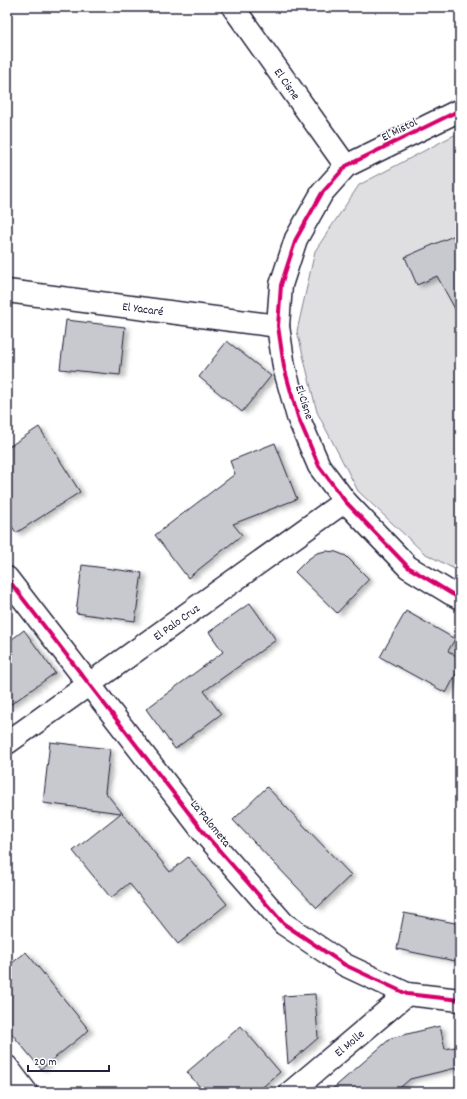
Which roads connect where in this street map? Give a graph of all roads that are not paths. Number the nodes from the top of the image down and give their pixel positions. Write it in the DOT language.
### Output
graph roads {
  1 [pos="233,7"];
  2 [pos="460,110"];
  3 [pos="346,166"];
  4 [pos="7,291"];
  5 [pos="278,326"];
  6 [pos="345,501"];
  7 [pos="7,578"];
  8 [pos="460,598"];
  9 [pos="89,684"];
  10 [pos="7,743"];
  11 [pos="407,994"];
  12 [pos="460,1000"];
  13 [pos="7,1067"];
  14 [pos="26,1092"];
  15 [pos="290,1092"];
  1 -- 3 [label="street, El Cisne"];
  2 -- 3 [label="street, El Mistol"];
  3 -- 5 [label="street, El Cisne"];
  4 -- 5 [label="street, El Yacaré"];
  5 -- 6 [label="street, El Cisne"];
  6 -- 8 [label="street, El Cisne"];
  6 -- 9 [label="street, El Palo Cruz"];
  7 -- 9 [label="street, La Palometa"];
  9 -- 10 [label="street, El Palo Cruz"];
  9 -- 11 [label="street, La Palometa"];
  11 -- 12 [label="street, La Palometa"];
  11 -- 15 [label="street, El Molle"];
  13 -- 14 [label="street"];
}
